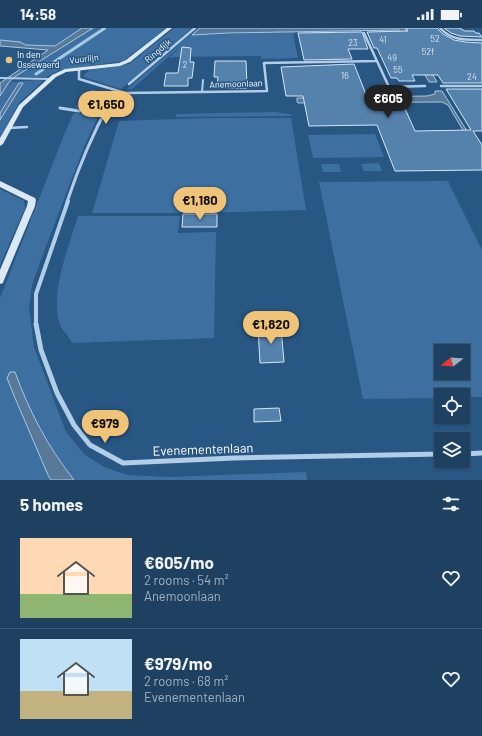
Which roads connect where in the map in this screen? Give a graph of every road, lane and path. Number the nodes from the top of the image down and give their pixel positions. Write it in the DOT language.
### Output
graph roads {
  1 [pos="170,28"];
  2 [pos="195,28"];
  3 [pos="440,28"];
  4 [pos="364,33"];
  5 [pos="482,40"];
  6 [pos="376,61"];
  7 [pos="79,70"];
  8 [pos="0,78"];
  9 [pos="50,79"];
  10 [pos="203,80"];
  11 [pos="129,84"];
  12 [pos="425,86"];
  13 [pos="441,86"];
  14 [pos="482,87"];
  15 [pos="120,92"];
  16 [pos="202,92"];
  17 [pos="60,108"];
  18 [pos="79,111"];
  19 [pos="84,111"];
  20 [pos="92,112"];
  21 [pos="27,127"];
  22 [pos="8,128"];
  23 [pos="0,144"];
  24 [pos="0,184"];
  25 [pos="0,280"];
  26 [pos="482,453"];
  27 [pos="434,454"];
  28 [pos="470,454"];
  1 -- 7 [label="street, Vuurlijn"];
  2 -- 11 [label="street, Ringdijk"];
  3 -- 5 [label="street"];
  4 -- 6 [label="street"];
  6 -- 12 [label="street"];
  6 -- 16 [label="street, Anemoonlaan"];
  7 -- 9 [label="street, Vuurlijn"];
  7 -- 15 [label="street, Anemoonlaan"];
  8 -- 9 [label="lane"];
  9 -- 22 [label="street, Vuurlijn"];
  10 -- 16 [label="lane"];
  13 -- 14 [label="street"];
  15 -- 16 [label="street, Anemoonlaan"];
  15 -- 27 [label="street, Evenementenlaan"];
  17 -- 18 [label="street"];
  19 -- 20 [label="street"];
  21 -- 22 [label="lane"];
  22 -- 23 [label="street, Vuurlijn"];
  24 -- 25 [label="street"];
  26 -- 28 [label="street"];
}
